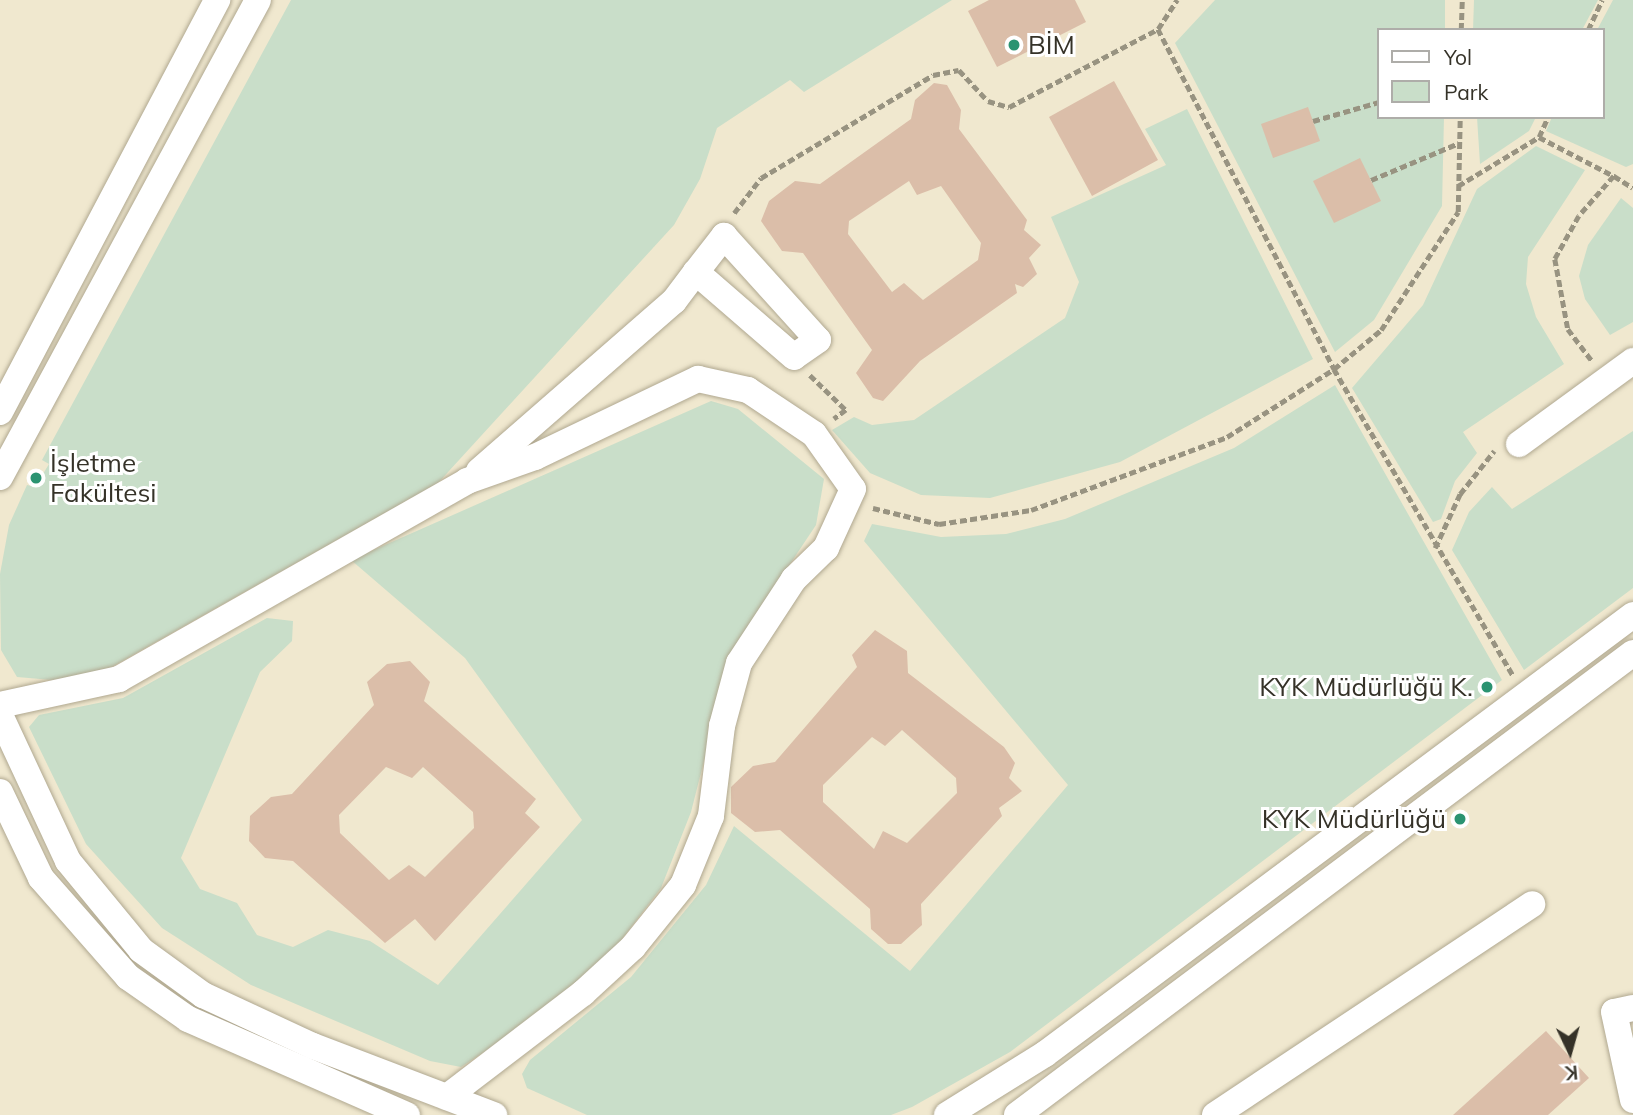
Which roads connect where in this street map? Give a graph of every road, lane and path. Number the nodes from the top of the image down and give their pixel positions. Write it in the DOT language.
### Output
graph roads {
  1 [pos="217,0"];
  2 [pos="258,0"];
  3 [pos="1177,0"];
  4 [pos="1462,0"];
  5 [pos="1602,0"];
  6 [pos="1461,28"];
  7 [pos="1589,28"];
  8 [pos="1158,29"];
  9 [pos="1378,102"];
  10 [pos="1460,119"];
  11 [pos="1547,119"];
  12 [pos="1313,121"];
  13 [pos="1539,137"];
  14 [pos="1459,143"];
  15 [pos="1614,176"];
  16 [pos="1371,180"];
  17 [pos="1458,186"];
  18 [pos="1633,188"];
  19 [pos="724,236"];
  20 [pos="696,272"];
  21 [pos="1633,360"];
  22 [pos="1334,369"];
  23 [pos="1584,374"];
  24 [pos="811,375"];
  25 [pos="0,412"];
  26 [pos="814,434"];
  27 [pos="1509,443"];
  28 [pos="0,477"];
  29 [pos="467,481"];
  30 [pos="853,489"];
  31 [pos="1435,549"];
  32 [pos="1633,615"];
  33 [pos="1633,653"];
  34 [pos="1524,693"];
  35 [pos="0,705"];
  36 [pos="0,715"];
  37 [pos="0,792"];
  38 [pos="1532,904"];
  39 [pos="1633,1008"];
  40 [pos="1001,1082"];
  41 [pos="447,1097"];
  42 [pos="1633,1100"];
  43 [pos="1027,1113"];
  44 [pos="407,1115"];
  45 [pos="494,1115"];
  46 [pos="947,1115"];
  47 [pos="1215,1115"];
  1 -- 25 [label="street"];
  2 -- 28 [label="street"];
  3 -- 8 [label="path"];
  4 -- 6 [label="path"];
  5 -- 7 [label="path"];
  8 -- 19 [label="path"];
  8 -- 22 [label="path"];
  9 -- 12 [label="path"];
  10 -- 14 [label="path"];
  11 -- 13 [label="path"];
  13 -- 15 [label="path"];
  13 -- 17 [label="path"];
  14 -- 16 [label="path"];
  14 -- 17 [label="path"];
  15 -- 18 [label="path"];
  15 -- 23 [label="path"];
  17 -- 22 [label="path"];
  19 -- 20 [label="street"];
  19 -- 20 [label="street"];
  20 -- 29 [label="street"];
  21 -- 27 [label="street"];
  22 -- 30 [label="path"];
  22 -- 31 [label="path"];
  24 -- 26 [label="path"];
  26 -- 29 [label="street"];
  26 -- 30 [label="street"];
  27 -- 31 [label="path"];
  29 -- 35 [label="street"];
  30 -- 41 [label="street"];
  31 -- 34 [label="path"];
  32 -- 34 [label="street"];
  33 -- 43 [label="street"];
  34 -- 40 [label="street"];
  36 -- 41 [label="street"];
  37 -- 44 [label="street"];
  38 -- 47 [label="street"];
  39 -- 42 [label="street"];
  40 -- 43 [label="street"];
  40 -- 46 [label="street"];
  41 -- 45 [label="street"];
}
